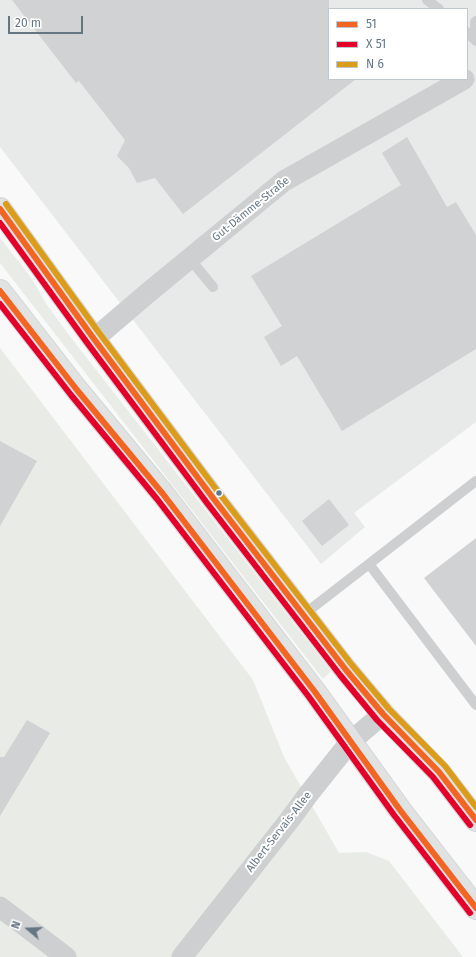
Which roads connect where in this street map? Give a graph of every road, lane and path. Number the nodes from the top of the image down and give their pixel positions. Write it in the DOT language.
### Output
graph roads {
  1 [pos="427,0"];
  2 [pos="438,8"];
  3 [pos="476,21"];
  4 [pos="468,33"];
  5 [pos="476,41"];
  6 [pos="462,80"];
  7 [pos="0,209"];
  8 [pos="190,259"];
  9 [pos="213,287"];
  10 [pos="0,290"];
  11 [pos="94,339"];
  12 [pos="476,481"];
  13 [pos="369,564"];
  14 [pos="303,615"];
  15 [pos="476,705"];
  16 [pos="383,714"];
  17 [pos="350,742"];
  18 [pos="476,820"];
  19 [pos="0,907"];
  20 [pos="476,908"];
  21 [pos="66,957"];
  22 [pos="182,957"];
  1 -- 2 [label="lane"];
  3 -- 5 [label="lane"];
  4 -- 5 [label="lane"];
  6 -- 8 [label="street, Gut-Dämme-Straße"];
  7 -- 11 [label="main road"];
  8 -- 9 [label="lane"];
  8 -- 11 [label="street, Gut-Dämme-Straße"];
  10 -- 17 [label="main road"];
  11 -- 14 [label="main road"];
  12 -- 13 [label="lane"];
  13 -- 14 [label="lane"];
  13 -- 15 [label="lane"];
  14 -- 16 [label="main road"];
  16 -- 17 [label="street, Albert-Servais-Allee"];
  16 -- 18 [label="main road"];
  17 -- 20 [label="main road"];
  17 -- 22 [label="street, Albert-Servais-Allee"];
  19 -- 21 [label="street"];
}
